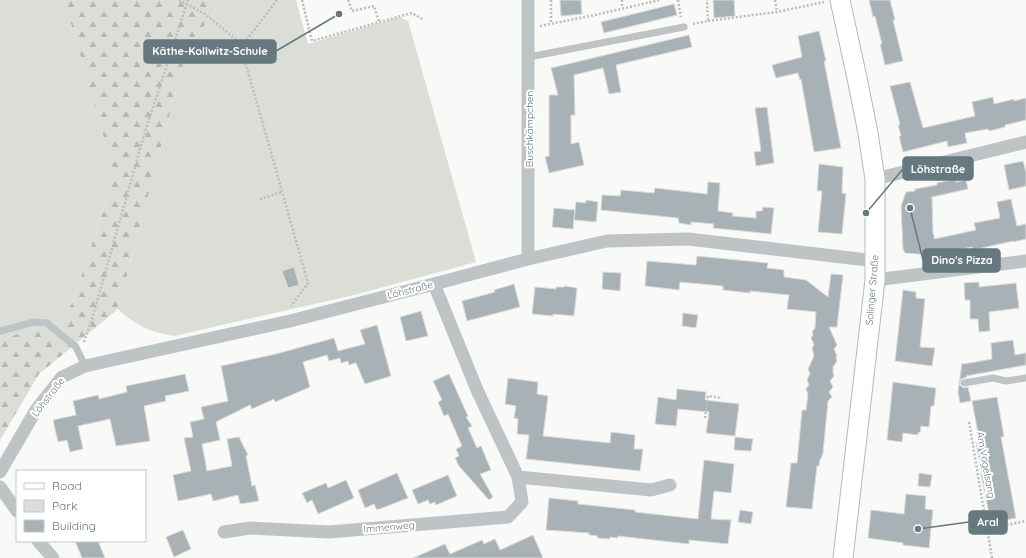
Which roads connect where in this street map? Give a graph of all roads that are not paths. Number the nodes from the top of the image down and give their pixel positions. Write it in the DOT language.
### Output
graph roads {
  1 [pos="528,0"];
  2 [pos="834,1"];
  3 [pos="684,27"];
  4 [pos="529,57"];
  5 [pos="1026,142"];
  6 [pos="875,179"];
  7 [pos="528,258"];
  8 [pos="876,261"];
  9 [pos="1026,261"];
  10 [pos="875,280"];
  11 [pos="434,284"];
  12 [pos="0,331"];
  13 [pos="85,366"];
  14 [pos="1026,378"];
  15 [pos="964,383"];
  16 [pos="0,472"];
  17 [pos="518,477"];
  18 [pos="670,485"];
  19 [pos="0,487"];
  20 [pos="16,510"];
  21 [pos="224,532"];
  22 [pos="39,542"];
  23 [pos="53,558"];
  24 [pos="843,558"];
  1 -- 4 [label="street, Buschkämpchen"];
  2 -- 6 [label="main road, Solinger Straße"];
  3 -- 4 [label="lane"];
  4 -- 7 [label="street, Buschkämpchen"];
  5 -- 6 [label="street"];
  6 -- 8 [label="main road, Solinger Straße"];
  7 -- 8 [label="street, Löhstraße"];
  7 -- 11 [label="street, Löhstraße"];
  8 -- 10 [label="main road, Solinger Straße"];
  9 -- 10 [label="street"];
  10 -- 24 [label="main road, Solinger Straße"];
  11 -- 13 [label="street, Löhstraße"];
  11 -- 17 [label="street, Immenweg"];
  12 -- 13 [label="lane"];
  13 -- 16 [label="street, Löhstraße"];
  14 -- 15 [label="lane"];
  17 -- 18 [label="street"];
  17 -- 21 [label="street, Immenweg"];
  19 -- 20 [label="street"];
  22 -- 23 [label="street"];
}
